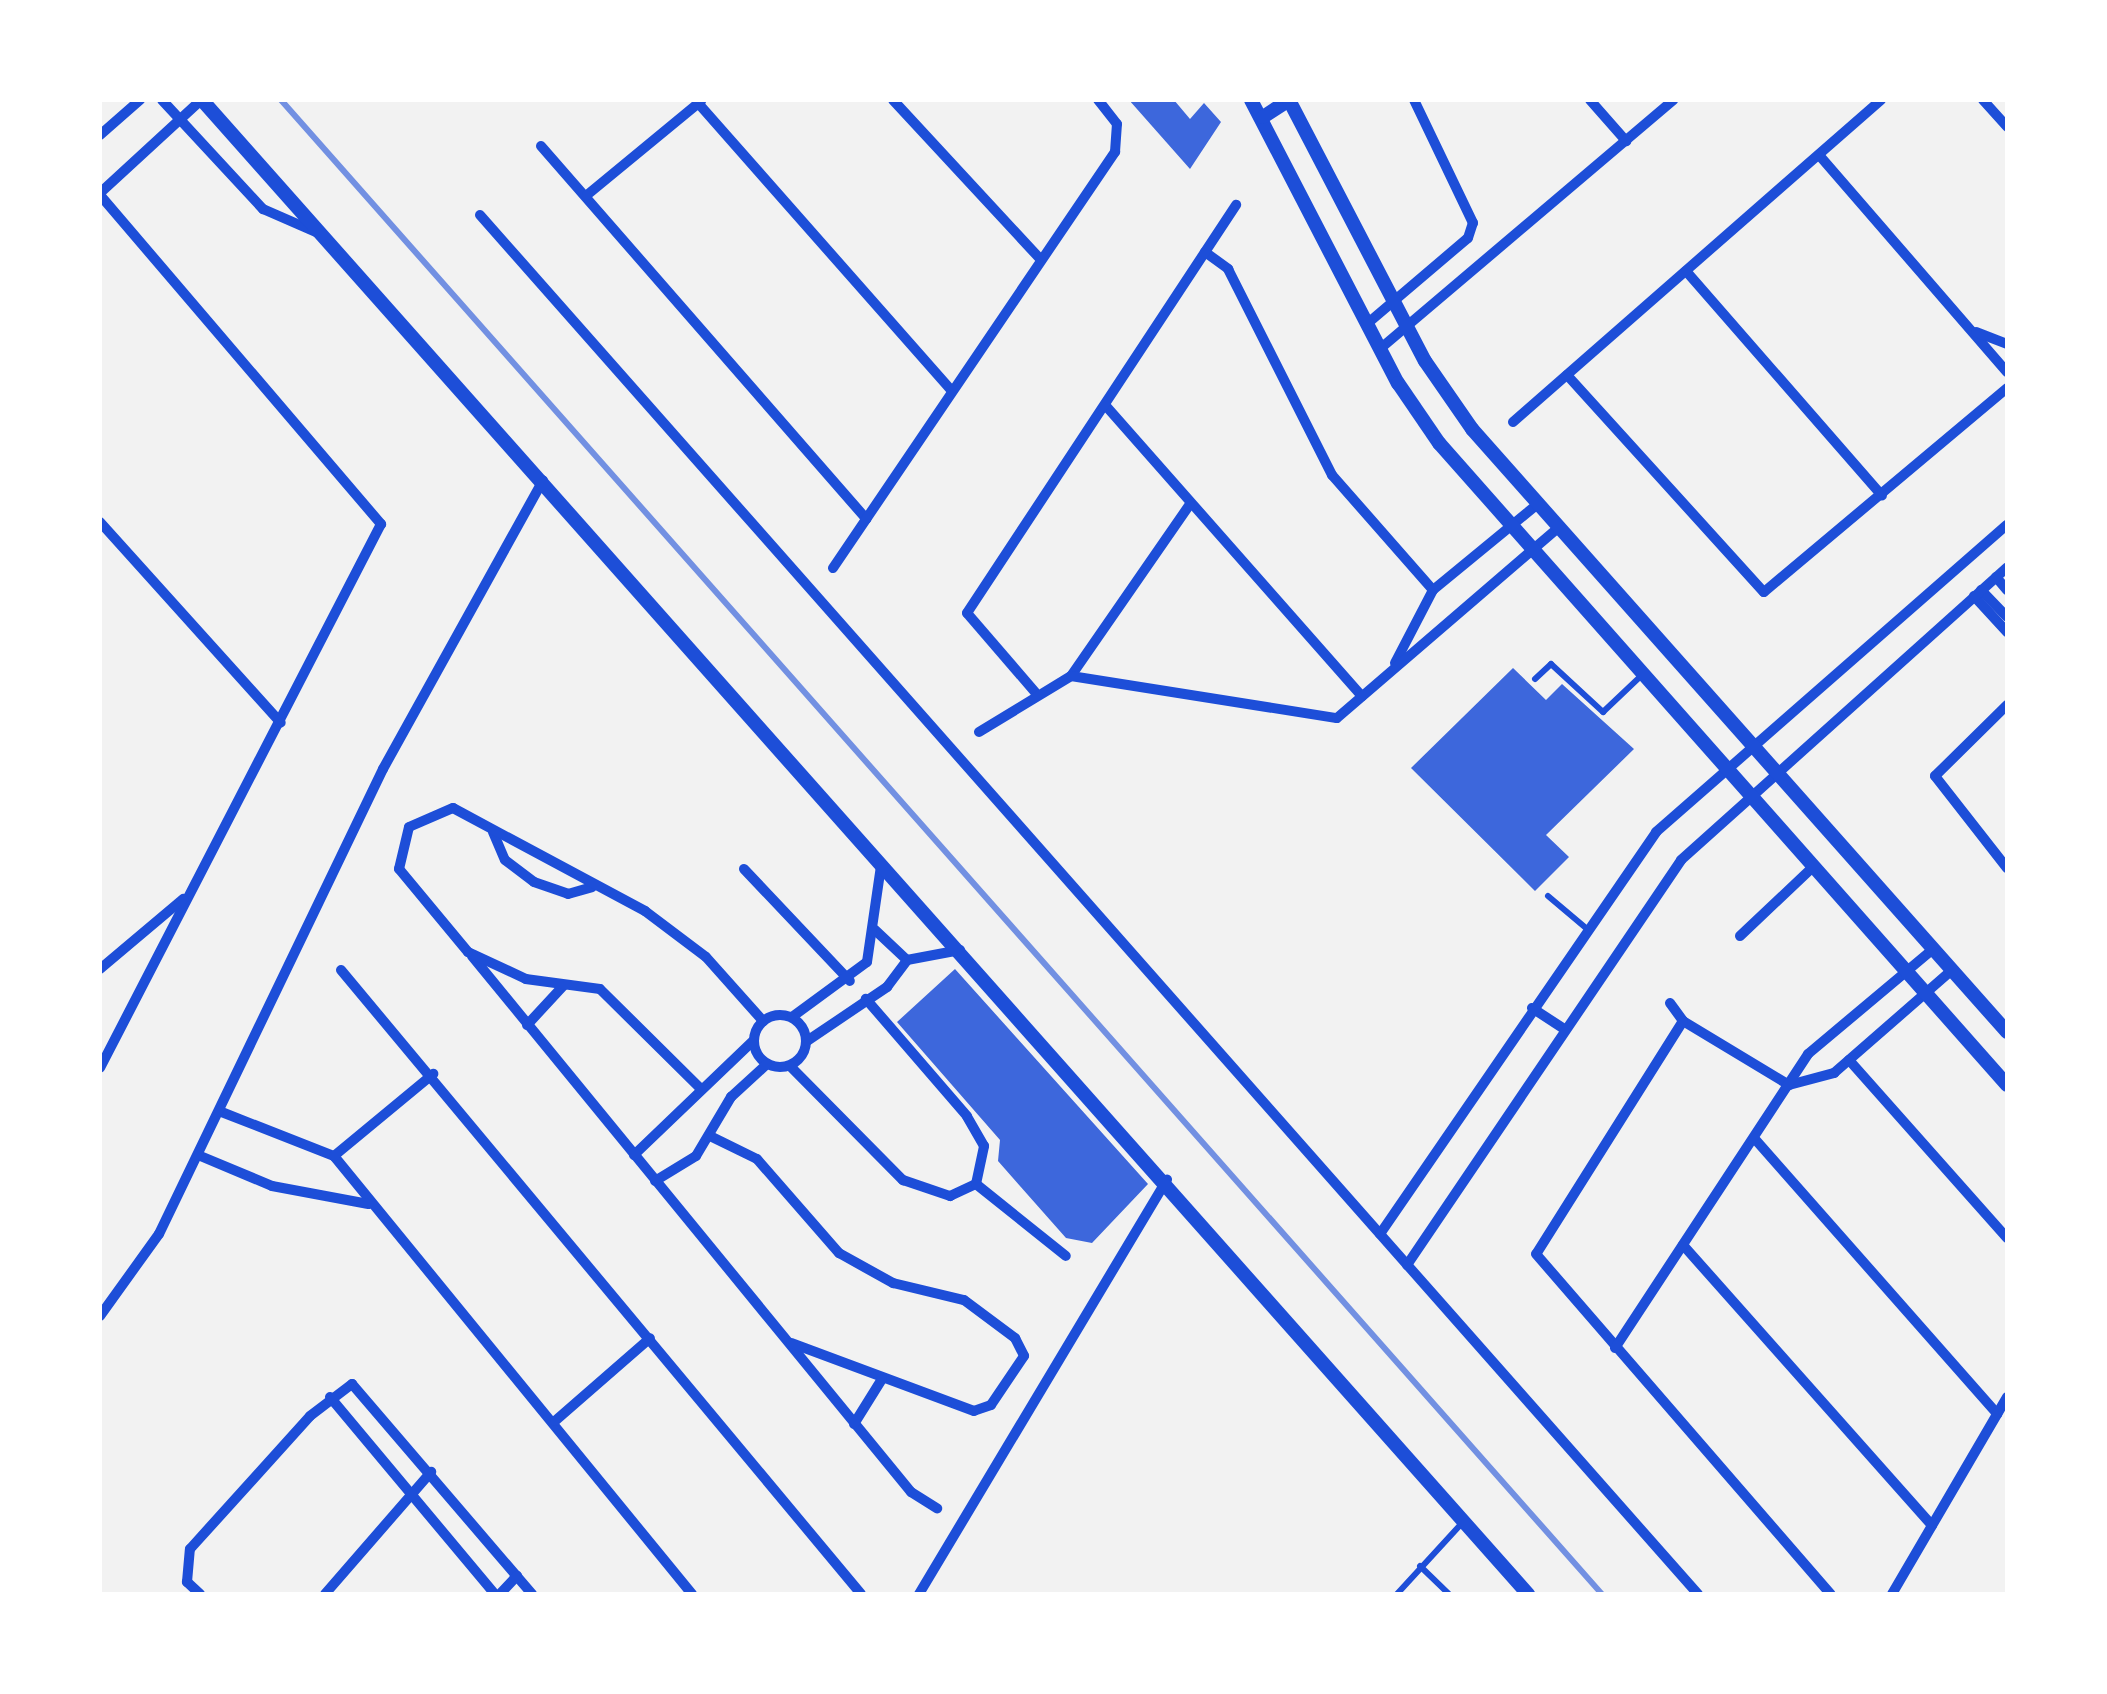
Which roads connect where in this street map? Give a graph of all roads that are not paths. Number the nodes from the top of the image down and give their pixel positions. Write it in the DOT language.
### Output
graph roads {
  1 [pos="140,100"];
  2 [pos="162,100"];
  3 [pos="202,100"];
  4 [pos="893,100"];
  5 [pos="1098,100"];
  6 [pos="1252,100"];
  7 [pos="1290,100"];
  8 [pos="1414,100"];
  9 [pos="1590,100"];
  10 [pos="1672,100"];
  11 [pos="1881,100"];
  12 [pos="1984,100"];
  13 [pos="700,102"];
  14 [pos="1263,117"];
  15 [pos="180,120"];
  16 [pos="2007,127"];
  17 [pos="100,135"];
  18 [pos="1626,140"];
  19 [pos="541,146"];
  20 [pos="1818,155"];
  21 [pos="100,194"];
  22 [pos="587,195"];
  23 [pos="1236,205"];
  24 [pos="480,215"];
  25 [pos="323,236"];
  26 [pos="1205,252"];
  27 [pos="1041,260"];
  28 [pos="1686,270"];
  29 [pos="1396,303"];
  30 [pos="1368,323"];
  31 [pos="1409,329"];
  32 [pos="1976,332"];
  33 [pos="2007,344"];
  34 [pos="1381,348"];
  35 [pos="2007,372"];
  36 [pos="1567,374"];
  37 [pos="2007,388"];
  38 [pos="951,390"];
  39 [pos="1106,406"];
  40 [pos="1513,422"];
  41 [pos="543,480"];
  42 [pos="1882,496"];
  43 [pos="1190,504"];
  44 [pos="1539,504"];
  45 [pos="866,520"];
  46 [pos="100,522"];
  47 [pos="1513,525"];
  48 [pos="2007,525"];
  49 [pos="1560,527"];
  50 [pos="1532,549"];
  51 [pos="2007,567"];
  52 [pos="833,568"];
  53 [pos="1996,577"];
  54 [pos="1433,590"];
  55 [pos="2007,590"];
  56 [pos="1978,593"];
  57 [pos="2007,617"];
  58 [pos="2007,632"];
  59 [pos="1392,670"];
  60 [pos="1643,674"];
  61 [pos="1071,676"];
  62 [pos="1536,679"];
  63 [pos="1035,692"];
  64 [pos="1362,696"];
  65 [pos="2007,705"];
  66 [pos="281,724"];
  67 [pos="979,732"];
  68 [pos="1753,745"];
  69 [pos="1727,768"];
  70 [pos="1776,772"];
  71 [pos="1750,794"];
  72 [pos="493,832"];
  73 [pos="882,866"];
  74 [pos="1814,866"];
  75 [pos="2007,868"];
  76 [pos="744,869"];
  77 [pos="195,886"];
  78 [pos="592,886"];
  79 [pos="1548,896"];
  80 [pos="1586,928"];
  81 [pos="875,930"];
  82 [pos="1740,936"];
  83 [pos="1933,949"];
  84 [pos="961,950"];
  85 [pos="468,952"];
  86 [pos="907,960"];
  87 [pos="100,969"];
  88 [pos="340,970"];
  89 [pos="1952,970"];
  90 [pos="1907,972"];
  91 [pos="850,981"];
  92 [pos="564,985"];
  93 [pos="1926,993"];
  94 [pos="866,999"];
  95 [pos="1670,1003"];
  96 [pos="1532,1008"];
  97 [pos="792,1017"];
  98 [pos="762,1021"];
  99 [pos="1683,1021"];
  100 [pos="527,1024"];
  101 [pos="1564,1029"];
  102 [pos="2007,1032"];
  103 [pos="100,1038"];
  104 [pos="753,1041"];
  105 [pos="807,1041"];
  106 [pos="112,1046"];
  107 [pos="1849,1060"];
  108 [pos="767,1064"];
  109 [pos="790,1066"];
  110 [pos="100,1068"];
  111 [pos="433,1074"];
  112 [pos="1789,1085"];
  113 [pos="2007,1085"];
  114 [pos="699,1087"];
  115 [pos="219,1111"];
  116 [pos="710,1136"];
  117 [pos="1754,1138"];
  118 [pos="198,1155"];
  119 [pos="634,1155"];
  120 [pos="334,1156"];
  121 [pos="656,1180"];
  122 [pos="1168,1180"];
  123 [pos="976,1184"];
  124 [pos="369,1204"];
  125 [pos="1380,1234"];
  126 [pos="2007,1238"];
  127 [pos="1683,1245"];
  128 [pos="1066,1256"];
  129 [pos="1408,1265"];
  130 [pos="100,1316"];
  131 [pos="650,1338"];
  132 [pos="786,1341"];
  133 [pos="1615,1348"];
  134 [pos="882,1380"];
  135 [pos="330,1397"];
  136 [pos="2007,1397"];
  137 [pos="1997,1414"];
  138 [pos="555,1421"];
  139 [pos="854,1424"];
  140 [pos="430,1472"];
  141 [pos="413,1492"];
  142 [pos="937,1508"];
  143 [pos="1464,1521"];
  144 [pos="1932,1525"];
  145 [pos="1420,1566"];
  146 [pos="517,1576"];
  147 [pos="200,1594"];
  148 [pos="325,1594"];
  149 [pos="498,1594"];
  150 [pos="532,1594"];
  151 [pos="692,1594"];
  152 [pos="861,1594"];
  153 [pos="919,1594"];
  154 [pos="1397,1594"];
  155 [pos="1449,1594"];
  156 [pos="1528,1594"];
  157 [pos="1698,1594"];
  158 [pos="1831,1594"];
  159 [pos="1892,1594"];
  1 -- 17 [label="street"];
  2 -- 15 [label="street"];
  3 -- 15 [label="street"];
  3 -- 25 [label="street"];
  4 -- 27 [label="street"];
  5 -- 27 [label="street"];
  6 -- 14 [label="street"];
  7 -- 14 [label="street"];
  7 -- 29 [label="street"];
  8 -- 29 [label="street"];
  9 -- 18 [label="street"];
  10 -- 18 [label="street"];
  11 -- 20 [label="street"];
  12 -- 16 [label="street"];
  13 -- 22 [label="street"];
  13 -- 38 [label="street"];
  14 -- 30 [label="street"];
  15 -- 21 [label="street"];
  15 -- 25 [label="street"];
  18 -- 31 [label="street"];
  19 -- 22 [label="street"];
  20 -- 28 [label="street"];
  20 -- 32 [label="street"];
  21 -- 66 [label="street"];
  22 -- 45 [label="street"];
  23 -- 26 [label="street"];
  24 -- 125 [label="street"];
  25 -- 41 [label="street"];
  26 -- 39 [label="street"];
  26 -- 54 [label="street"];
  27 -- 38 [label="street"];
  28 -- 36 [label="street"];
  28 -- 42 [label="street"];
  29 -- 30 [label="street"];
  29 -- 31 [label="street"];
  30 -- 34 [label="street"];
  31 -- 34 [label="street"];
  31 -- 44 [label="street"];
  32 -- 33 [label="street"];
  32 -- 35 [label="street"];
  34 -- 47 [label="street"];
  36 -- 40 [label="street"];
  36 -- 42 [label="street"];
  37 -- 42 [label="street"];
  38 -- 45 [label="street"];
  39 -- 43 [label="street"];
  39 -- 63 [label="street"];
  41 -- 73 [label="street"];
  41 -- 115 [label="street"];
  43 -- 61 [label="street"];
  43 -- 64 [label="street"];
  44 -- 47 [label="street"];
  44 -- 49 [label="street"];
  45 -- 52 [label="street"];
  46 -- 66 [label="street"];
  47 -- 50 [label="street"];
  47 -- 54 [label="street"];
  48 -- 68 [label="street"];
  49 -- 50 [label="street"];
  49 -- 68 [label="street"];
  50 -- 59 [label="street"];
  50 -- 60 [label="street"];
  51 -- 53 [label="street"];
  53 -- 55 [label="street"];
  53 -- 56 [label="street"];
  54 -- 59 [label="street"];
  56 -- 57 [label="street"];
  56 -- 58 [label="street"];
  56 -- 70 [label="street"];
  59 -- 64 [label="street"];
  60 -- 62 [label="lane"];
  60 -- 69 [label="street"];
  61 -- 63 [label="street"];
  61 -- 64 [label="street"];
  63 -- 67 [label="street"];
  65 -- 75 [label="street"];
  66 -- 77 [label="street"];
  68 -- 69 [label="street"];
  68 -- 70 [label="street"];
  69 -- 71 [label="street"];
  69 -- 80 [label="street"];
  70 -- 71 [label="street"];
  70 -- 83 [label="street"];
  71 -- 74 [label="street"];
  71 -- 101 [label="street"];
  72 -- 78 [label="street"];
  72 -- 78 [label="street"];
  72 -- 85 [label="street"];
  73 -- 81 [label="street"];
  73 -- 84 [label="street"];
  74 -- 82 [label="street"];
  74 -- 90 [label="street"];
  76 -- 91 [label="street"];
  77 -- 87 [label="street"];
  77 -- 106 [label="street"];
  78 -- 98 [label="street"];
  79 -- 80 [label="lane"];
  80 -- 96 [label="street"];
  81 -- 86 [label="street"];
  81 -- 91 [label="street"];
  83 -- 89 [label="street"];
  83 -- 90 [label="street"];
  84 -- 86 [label="street"];
  84 -- 122 [label="street"];
  85 -- 92 [label="street"];
  85 -- 100 [label="street"];
  86 -- 94 [label="street"];
  88 -- 111 [label="street"];
  89 -- 93 [label="street"];
  89 -- 102 [label="street"];
  90 -- 93 [label="street"];
  90 -- 112 [label="street"];
  91 -- 97 [label="street"];
  92 -- 100 [label="street"];
  92 -- 114 [label="street"];
  93 -- 107 [label="street"];
  93 -- 113 [label="street"];
  94 -- 105 [label="street"];
  94 -- 123 [label="street"];
  95 -- 99 [label="street"];
  96 -- 101 [label="street"];
  96 -- 125 [label="street"];
  97 -- 98 [label="street"];
  97 -- 105 [label="street"];
  98 -- 104 [label="street"];
  99 -- 112 [label="street"];
  99 -- 133 [label="street"];
  100 -- 119 [label="street"];
  101 -- 129 [label="street"];
  103 -- 106 [label="street"];
  104 -- 108 [label="street"];
  104 -- 114 [label="street"];
  105 -- 109 [label="street"];
  106 -- 110 [label="street"];
  107 -- 112 [label="street"];
  107 -- 126 [label="street"];
  108 -- 109 [label="street"];
  108 -- 116 [label="street"];
  109 -- 123 [label="street"];
  111 -- 120 [label="street"];
  111 -- 131 [label="street"];
  112 -- 117 [label="street"];
  114 -- 119 [label="street"];
  115 -- 118 [label="street"];
  115 -- 120 [label="street"];
  116 -- 121 [label="street"];
  116 -- 134 [label="street"];
  117 -- 127 [label="street"];
  117 -- 137 [label="street"];
  118 -- 124 [label="street"];
  118 -- 130 [label="street"];
  119 -- 121 [label="street"];
  120 -- 124 [label="street"];
  121 -- 132 [label="street"];
  122 -- 143 [label="street"];
  122 -- 153 [label="street"];
  123 -- 128 [label="street"];
  124 -- 138 [label="street"];
  125 -- 129 [label="street"];
  127 -- 133 [label="street"];
  127 -- 144 [label="street"];
  129 -- 157 [label="street"];
  131 -- 138 [label="street"];
  131 -- 152 [label="street"];
  132 -- 134 [label="street"];
  132 -- 139 [label="street"];
  133 -- 158 [label="street"];
  134 -- 139 [label="street"];
  135 -- 140 [label="street"];
  135 -- 141 [label="street"];
  135 -- 147 [label="street"];
  136 -- 137 [label="street"];
  137 -- 144 [label="street"];
  138 -- 151 [label="street"];
  139 -- 142 [label="street"];
  140 -- 141 [label="street"];
  140 -- 146 [label="street"];
  141 -- 148 [label="street"];
  141 -- 149 [label="street"];
  143 -- 145 [label="lane"];
  143 -- 156 [label="street"];
  144 -- 159 [label="street"];
  145 -- 154 [label="lane"];
  145 -- 155 [label="lane"];
  146 -- 149 [label="street"];
  146 -- 150 [label="street"];
}
